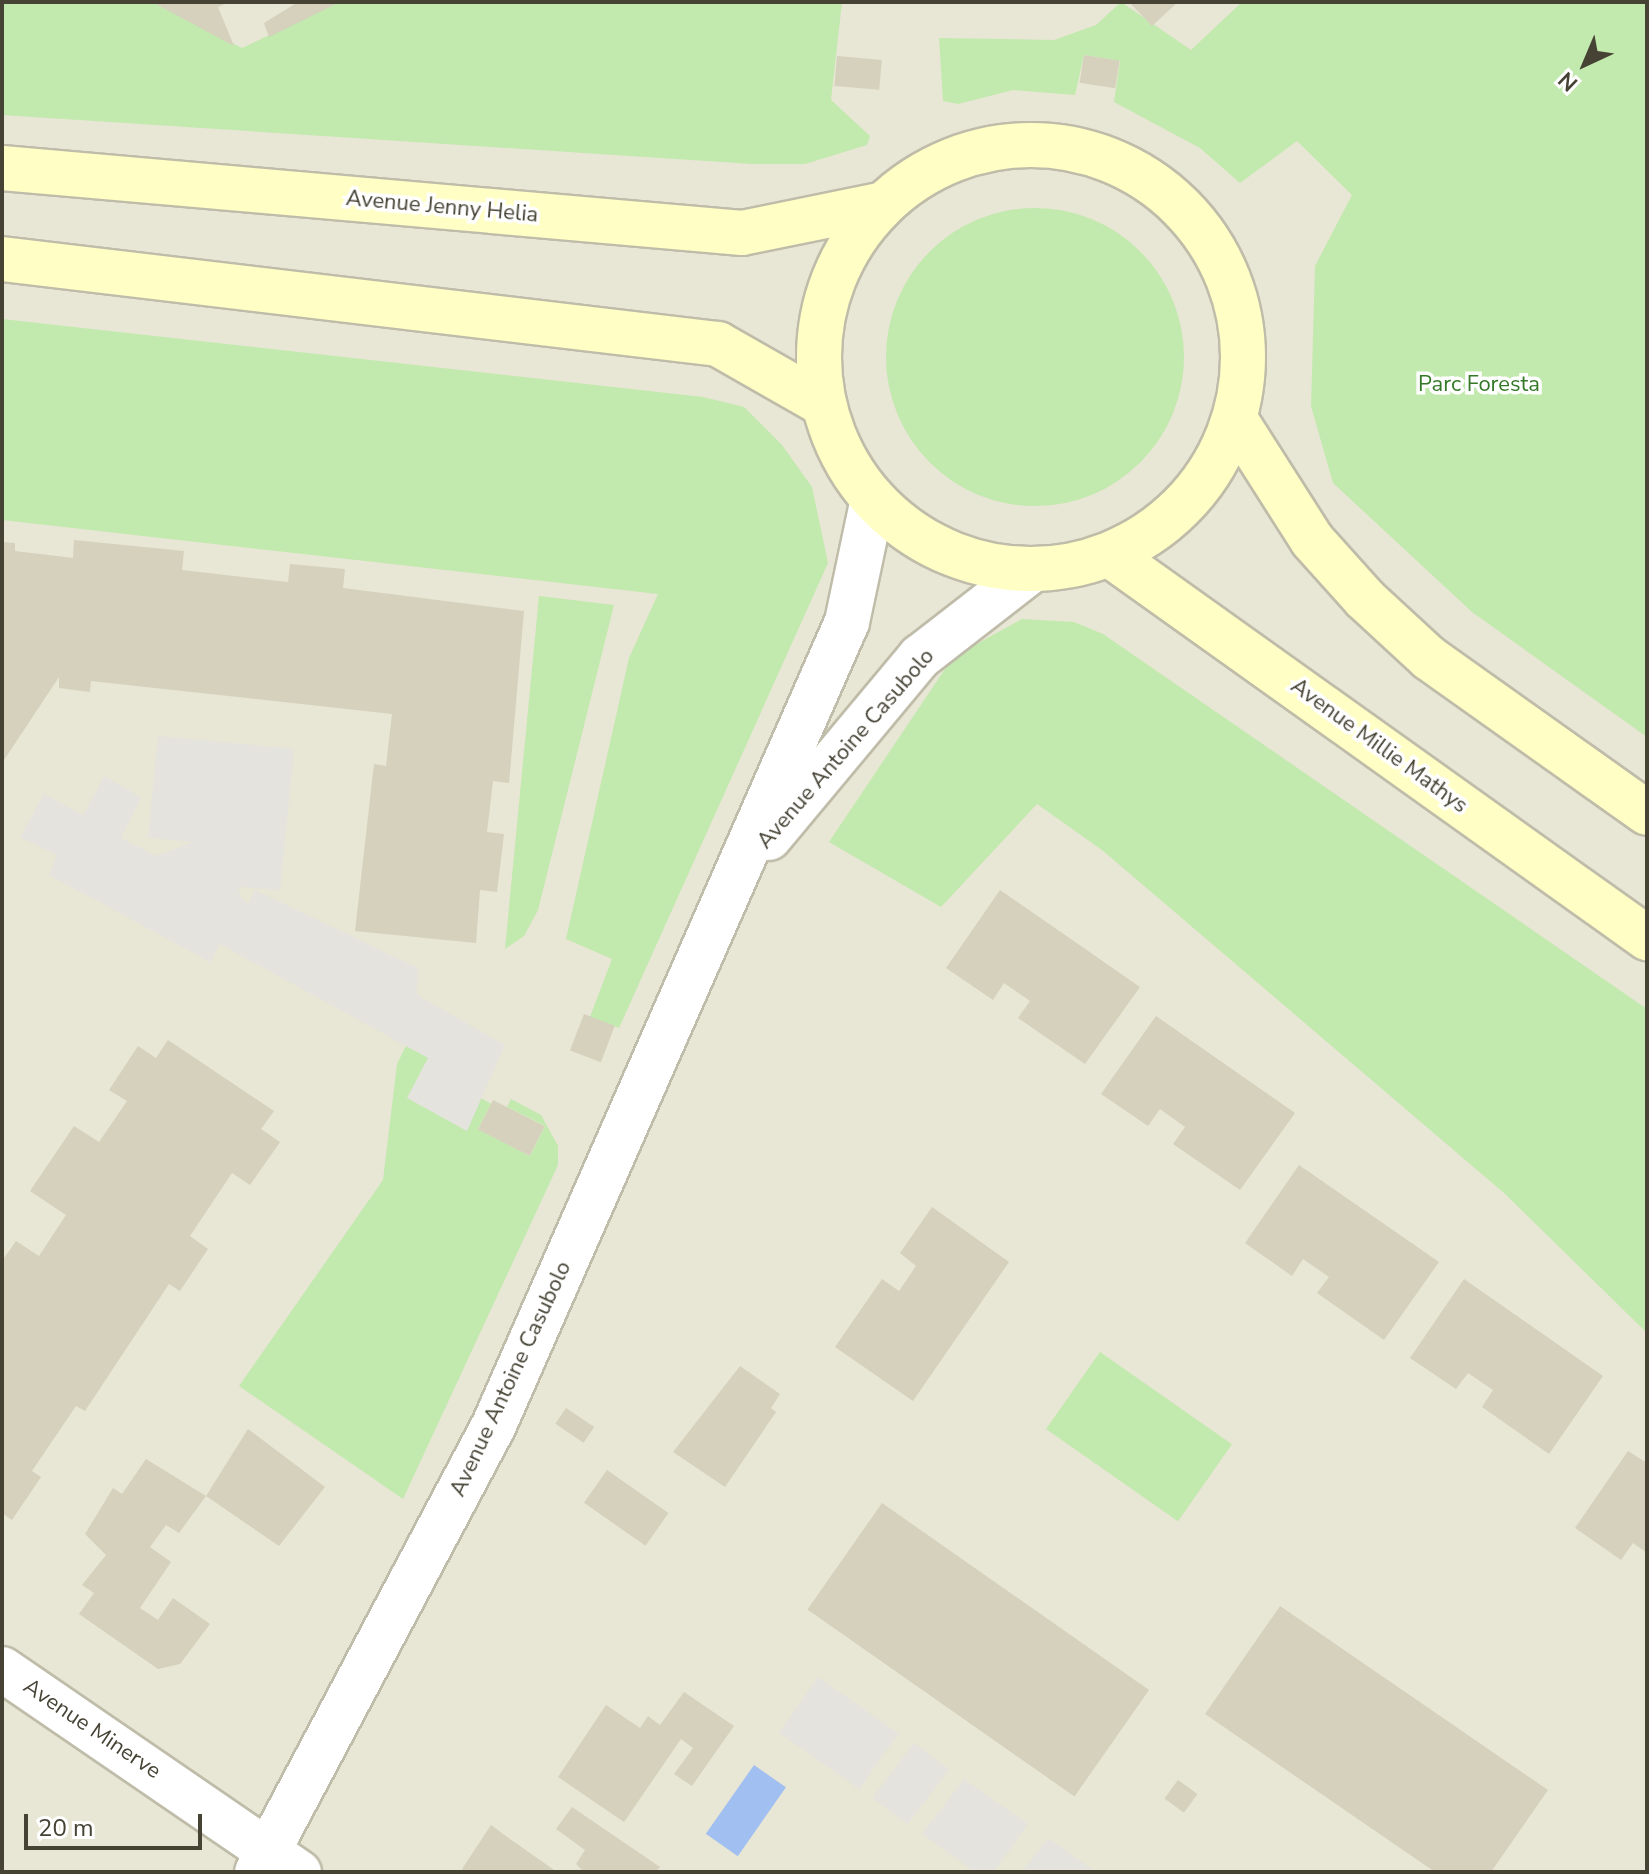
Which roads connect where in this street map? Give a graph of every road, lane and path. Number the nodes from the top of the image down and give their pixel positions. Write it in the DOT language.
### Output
graph roads {
  1 [pos="2,168"];
  2 [pos="880,205"];
  3 [pos="2,259"];
  4 [pos="823,404"];
  5 [pos="1235,419"];
  6 [pos="873,499"];
  7 [pos="1110,555"];
  8 [pos="1032,570"];
  9 [pos="1647,813"];
  10 [pos="739,873"];
  11 [pos="1647,938"];
  12 [pos="2,1669"];
  13 [pos="274,1864"];
  1 -- 2 [label="street, Avenue Jenny Helia"];
  2 -- 4 [label="street"];
  2 -- 5 [label="street"];
  3 -- 4 [label="street"];
  4 -- 6 [label="street"];
  5 -- 7 [label="street"];
  5 -- 9 [label="street"];
  6 -- 8 [label="street"];
  6 -- 10 [label="street, Avenue Antoine Casubolo"];
  7 -- 8 [label="street"];
  7 -- 11 [label="street, Avenue Millie Mathys"];
  8 -- 10 [label="street, Avenue Antoine Casubolo"];
  10 -- 13 [label="street, Avenue Antoine Casubolo"];
  12 -- 13 [label="street, Avenue Minerve"];
}
